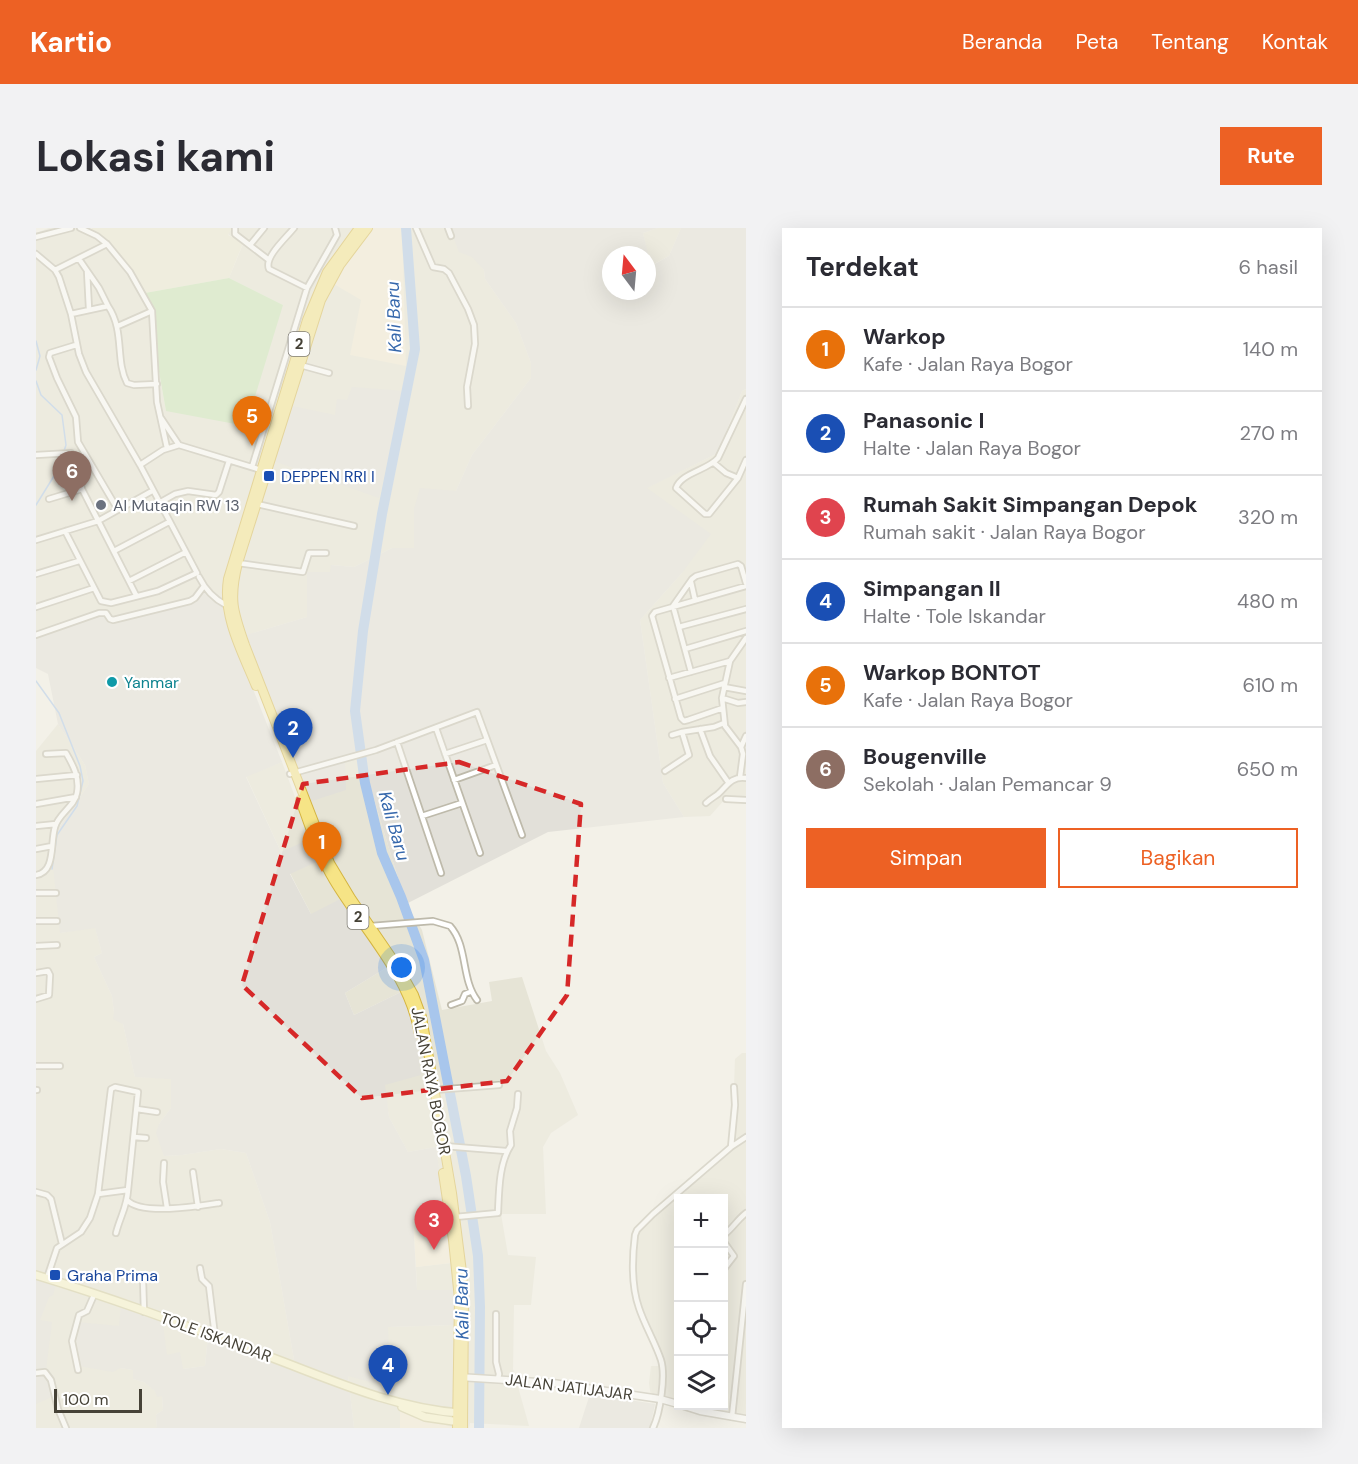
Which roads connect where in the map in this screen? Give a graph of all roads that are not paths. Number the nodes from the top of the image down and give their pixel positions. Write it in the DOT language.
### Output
graph roads {
  1 [pos="71,228"];
  2 [pos="80,228"];
  3 [pos="235,228"];
  4 [pos="264,228"];
  5 [pos="294,228"];
  6 [pos="335,228"];
  7 [pos="359,228"];
  8 [pos="368,228"];
  9 [pos="416,228"];
  10 [pos="447,228"];
  11 [pos="451,236"];
  12 [pos="36,237"];
  13 [pos="107,244"];
  14 [pos="250,245"];
  15 [pos="36,254"];
  16 [pos="79,259"];
  17 [pos="269,260"];
  18 [pos="55,270"];
  19 [pos="87,271"];
  20 [pos="307,288"];
  21 [pos="108,306"];
  22 [pos="89,309"];
  23 [pos="152,311"];
  24 [pos="71,314"];
  25 [pos="118,326"];
  26 [pos="76,345"];
  27 [pos="300,365"];
  28 [pos="329,373"];
  29 [pos="157,384"];
  30 [pos="746,399"];
  31 [pos="468,406"];
  32 [pos="161,418"];
  33 [pos="179,446"];
  34 [pos="167,448"];
  35 [pos="36,455"];
  36 [pos="746,460"];
  37 [pos="229,461"];
  38 [pos="714,463"];
  39 [pos="140,465"];
  40 [pos="252,467"];
  41 [pos="265,471"];
  42 [pos="738,478"];
  43 [pos="82,489"];
  44 [pos="152,491"];
  45 [pos="49,499"];
  46 [pos="159,503"];
  47 [pos="257,504"];
  48 [pos="118,510"];
  49 [pos="98,521"];
  50 [pos="169,522"];
  51 [pos="354,526"];
  52 [pos="65,531"];
  53 [pos="36,540"];
  54 [pos="114,551"];
  55 [pos="186,552"];
  56 [pos="326,553"];
  57 [pos="79,561"];
  58 [pos="238,563"];
  59 [pos="36,574"];
  60 [pos="198,575"];
  61 [pos="129,581"];
  62 [pos="691,582"];
  63 [pos="746,584"];
  64 [pos="204,586"];
  65 [pos="94,588"];
  66 [pos="136,595"];
  67 [pos="695,600"];
  68 [pos="226,605"];
  69 [pos="673,606"];
  70 [pos="36,607"];
  71 [pos="746,609"];
  72 [pos="679,627"];
  73 [pos="746,631"];
  74 [pos="36,635"];
  75 [pos="746,638"];
  76 [pos="685,649"];
  77 [pos="730,660"];
  78 [pos="691,672"];
  79 [pos="669,678"];
  80 [pos="725,685"];
  81 [pos="746,691"];
  82 [pos="722,698"];
  83 [pos="675,699"];
  84 [pos="746,702"];
  85 [pos="723,708"];
  86 [pos="724,723"];
  87 [pos="436,728"];
  88 [pos="700,729"];
  89 [pos="682,732"];
  90 [pos="672,735"];
  91 [pos="746,737"];
  92 [pos="487,740"];
  93 [pos="397,742"];
  94 [pos="741,747"];
  95 [pos="46,754"];
  96 [pos="445,754"];
  97 [pos="496,765"];
  98 [pos="665,771"];
  99 [pos="292,774"];
  100 [pos="77,775"];
  101 [pos="743,777"];
  102 [pos="36,779"];
  103 [pos="454,780"];
  104 [pos="729,782"];
  105 [pos="76,797"];
  106 [pos="726,799"];
  107 [pos="746,800"];
  108 [pos="462,802"];
  109 [pos="706,803"];
  110 [pos="36,804"];
  111 [pos="422,816"];
  112 [pos="56,824"];
  113 [pos="36,826"];
  114 [pos="522,835"];
  115 [pos="52,846"];
  116 [pos="36,849"];
  117 [pos="480,853"];
  118 [pos="441,873"];
  119 [pos="36,875"];
  120 [pos="36,893"];
  121 [pos="56,893"];
  122 [pos="36,921"];
  123 [pos="57,921"];
  124 [pos="368,927"];
  125 [pos="57,945"];
  126 [pos="36,946"];
  127 [pos="36,973"];
  128 [pos="470,992"];
  129 [pos="36,999"];
  130 [pos="477,1000"];
  131 [pos="451,1005"];
  132 [pos="36,1066"];
  133 [pos="60,1066"];
  134 [pos="499,1085"];
  135 [pos="735,1087"];
  136 [pos="435,1090"];
  137 [pos="518,1094"];
  138 [pos="137,1109"];
  139 [pos="157,1112"];
  140 [pos="134,1137"];
  141 [pos="746,1137"];
  142 [pos="146,1138"];
  143 [pos="448,1147"];
  144 [pos="731,1147"];
  145 [pos="506,1151"];
  146 [pos="164,1163"];
  147 [pos="193,1172"];
  148 [pos="128,1190"];
  149 [pos="36,1192"];
  150 [pos="98,1194"];
  151 [pos="127,1200"];
  152 [pos="219,1203"];
  153 [pos="198,1207"];
  154 [pos="167,1208"];
  155 [pos="746,1213"];
  156 [pos="459,1217"];
  157 [pos="728,1232"];
  158 [pos="116,1233"];
  159 [pos="62,1244"];
  160 [pos="728,1248"];
  161 [pos="728,1263"];
  162 [pos="200,1268"];
  163 [pos="36,1275"];
  164 [pos="46,1278"];
  165 [pos="143,1279"];
  166 [pos="746,1284"];
  167 [pos="94,1295"];
  168 [pos="144,1312"];
  169 [pos="496,1314"];
  170 [pos="215,1336"];
  171 [pos="78,1370"];
  172 [pos="36,1373"];
  173 [pos="464,1378"];
  174 [pos="498,1379"];
  175 [pos="660,1399"];
  176 [pos="674,1403"];
  177 [pos="707,1410"];
  178 [pos="732,1417"];
  179 [pos="746,1419"];
  180 [pos="460,1421"];
  181 [pos="66,1428"];
  182 [pos="653,1428"];
  1 -- 12 [label="street"];
  2 -- 13 [label="street"];
  3 -- 14 [label="street"];
  4 -- 14 [label="street"];
  5 -- 17 [label="street"];
  6 -- 20 [label="street"];
  7 -- 41 [label="highway, JALAN RAYA BOGOR / 2"];
  8 -- 27 [label="highway, JALAN RAYA BOGOR / 2"];
  9 -- 31 [label="street"];
  10 -- 11 [label="street"];
  13 -- 16 [label="street"];
  13 -- 23 [label="street"];
  14 -- 17 [label="street"];
  15 -- 18 [label="street"];
  16 -- 18 [label="street"];
  16 -- 19 [label="street"];
  17 -- 20 [label="street"];
  18 -- 24 [label="street"];
  19 -- 21 [label="street"];
  19 -- 22 [label="street"];
  20 -- 40 [label="street"];
  21 -- 22 [label="street"];
  21 -- 25 [label="street"];
  22 -- 24 [label="street"];
  23 -- 25 [label="street"];
  23 -- 29 [label="street"];
  24 -- 26 [label="street"];
  25 -- 29 [label="street"];
  26 -- 39 [label="street"];
  26 -- 48 [label="street"];
  27 -- 28 [label="street"];
  27 -- 41 [label="highway, JALAN RAYA BOGOR / 2"];
  29 -- 32 [label="street"];
  30 -- 38 [label="street"];
  32 -- 33 [label="street"];
  32 -- 34 [label="street"];
  33 -- 34 [label="street"];
  33 -- 37 [label="street"];
  34 -- 39 [label="street"];
  35 -- 43 [label="street"];
  36 -- 42 [label="street"];
  37 -- 40 [label="street"];
  37 -- 46 [label="street"];
  38 -- 42 [label="street"];
  38 -- 42 [label="street"];
  39 -- 44 [label="street"];
  40 -- 41 [label="street"];
  41 -- 47 [label="highway, JALAN RAYA BOGOR / 2"];
  41 -- 68 [label="highway, JALAN RAYA BOGOR / 2"];
  43 -- 45 [label="street"];
  43 -- 49 [label="street"];
  44 -- 46 [label="street"];
  44 -- 48 [label="street"];
  46 -- 50 [label="street"];
  47 -- 51 [label="street"];
  47 -- 58 [label="highway, JALAN RAYA BOGOR / 2"];
  48 -- 49 [label="street"];
  49 -- 52 [label="street"];
  49 -- 54 [label="street"];
  50 -- 54 [label="street"];
  50 -- 55 [label="street"];
  52 -- 53 [label="street"];
  52 -- 57 [label="street"];
  54 -- 61 [label="street"];
  55 -- 60 [label="street"];
  55 -- 61 [label="street"];
  56 -- 58 [label="street"];
  57 -- 59 [label="street"];
  57 -- 65 [label="street"];
  58 -- 99 [label="highway, JALAN RAYA BOGOR / 2"];
  60 -- 64 [label="street"];
  60 -- 66 [label="street"];
  61 -- 66 [label="street"];
  62 -- 63 [label="street"];
  62 -- 67 [label="street"];
  62 -- 69 [label="street"];
  63 -- 67 [label="street"];
  64 -- 68 [label="street"];
  64 -- 74 [label="street"];
  65 -- 66 [label="street"];
  65 -- 70 [label="street"];
  67 -- 69 [label="street"];
  68 -- 99 [label="highway, JALAN RAYA BOGOR / 2"];
  69 -- 72 [label="street"];
  69 -- 79 [label="street"];
  71 -- 72 [label="street"];
  72 -- 76 [label="street"];
  73 -- 76 [label="street"];
  75 -- 77 [label="street"];
  76 -- 78 [label="street"];
  77 -- 78 [label="street"];
  77 -- 80 [label="street"];
  78 -- 79 [label="street"];
  79 -- 83 [label="street"];
  80 -- 81 [label="street"];
  80 -- 82 [label="street"];
  80 -- 83 [label="street"];
  82 -- 84 [label="street"];
  82 -- 85 [label="street"];
  83 -- 85 [label="street"];
  85 -- 86 [label="street"];
  86 -- 88 [label="street"];
  86 -- 94 [label="street"];
  87 -- 92 [label="street"];
  87 -- 93 [label="street"];
  87 -- 96 [label="street"];
  88 -- 89 [label="street"];
  88 -- 104 [label="street"];
  89 -- 90 [label="street"];
  89 -- 98 [label="street"];
  91 -- 94 [label="street"];
  92 -- 96 [label="street"];
  92 -- 97 [label="street"];
  93 -- 99 [label="street"];
  93 -- 111 [label="street"];
  94 -- 101 [label="street"];
  95 -- 100 [label="street"];
  96 -- 103 [label="street"];
  97 -- 103 [label="street"];
  97 -- 114 [label="street"];
  99 -- 124 [label="highway, JALAN RAYA BOGOR / 2"];
  100 -- 102 [label="street"];
  100 -- 105 [label="street"];
  101 -- 104 [label="street"];
  103 -- 108 [label="street"];
  104 -- 109 [label="street"];
  105 -- 110 [label="street"];
  105 -- 112 [label="street"];
  106 -- 107 [label="street"];
  108 -- 111 [label="street"];
  108 -- 117 [label="street"];
  111 -- 118 [label="street"];
  112 -- 113 [label="street"];
  112 -- 115 [label="street"];
  115 -- 116 [label="street"];
  115 -- 119 [label="street"];
  120 -- 121 [label="street"];
  122 -- 123 [label="street"];
  124 -- 128 [label="street"];
  124 -- 136 [label="highway, JALAN RAYA BOGOR / 2"];
  124 -- 173 [label="highway, JALAN RAYA BOGOR / 2"];
  125 -- 126 [label="street"];
  127 -- 129 [label="street"];
  128 -- 130 [label="street"];
  128 -- 131 [label="street"];
  132 -- 133 [label="street"];
  134 -- 136 [label="street"];
  135 -- 144 [label="street"];
  136 -- 143 [label="highway, JALAN RAYA BOGOR / 2"];
  137 -- 145 [label="street"];
  138 -- 139 [label="street"];
  138 -- 140 [label="street"];
  138 -- 150 [label="street"];
  140 -- 142 [label="street"];
  140 -- 148 [label="street"];
  141 -- 144 [label="street"];
  143 -- 145 [label="street"];
  143 -- 156 [label="highway, JALAN RAYA BOGOR / 2"];
  144 -- 175 [label="street"];
  145 -- 156 [label="street"];
  146 -- 154 [label="street"];
  147 -- 153 [label="street"];
  148 -- 150 [label="street"];
  148 -- 151 [label="street"];
  149 -- 159 [label="street"];
  150 -- 159 [label="street"];
  151 -- 154 [label="street"];
  151 -- 158 [label="street"];
  152 -- 153 [label="street"];
  153 -- 154 [label="street"];
  155 -- 157 [label="street"];
  156 -- 173 [label="highway, JALAN RAYA BOGOR / 2"];
  159 -- 164 [label="street"];
  160 -- 161 [label="street"];
  162 -- 170 [label="street"];
  163 -- 164 [label="main road, TOLE ISKANDAR"];
  164 -- 167 [label="main road, TOLE ISKANDAR"];
  165 -- 168 [label="street"];
  166 -- 178 [label="street"];
  167 -- 168 [label="main road, TOLE ISKANDAR"];
  167 -- 171 [label="street"];
  168 -- 170 [label="main road, TOLE ISKANDAR"];
  169 -- 174 [label="street"];
  170 -- 180 [label="main road, TOLE ISKANDAR"];
  172 -- 181 [label="street"];
  173 -- 174 [label="street, JALAN JATIJAJAR"];
  173 -- 180 [label="highway, JALAN RAYA BOGOR / 2"];
  174 -- 175 [label="street, JALAN JATIJAJAR"];
  175 -- 176 [label="street, JALAN JATIJAJAR"];
  175 -- 182 [label="street"];
  177 -- 178 [label="street"];
  178 -- 179 [label="street"];
}
